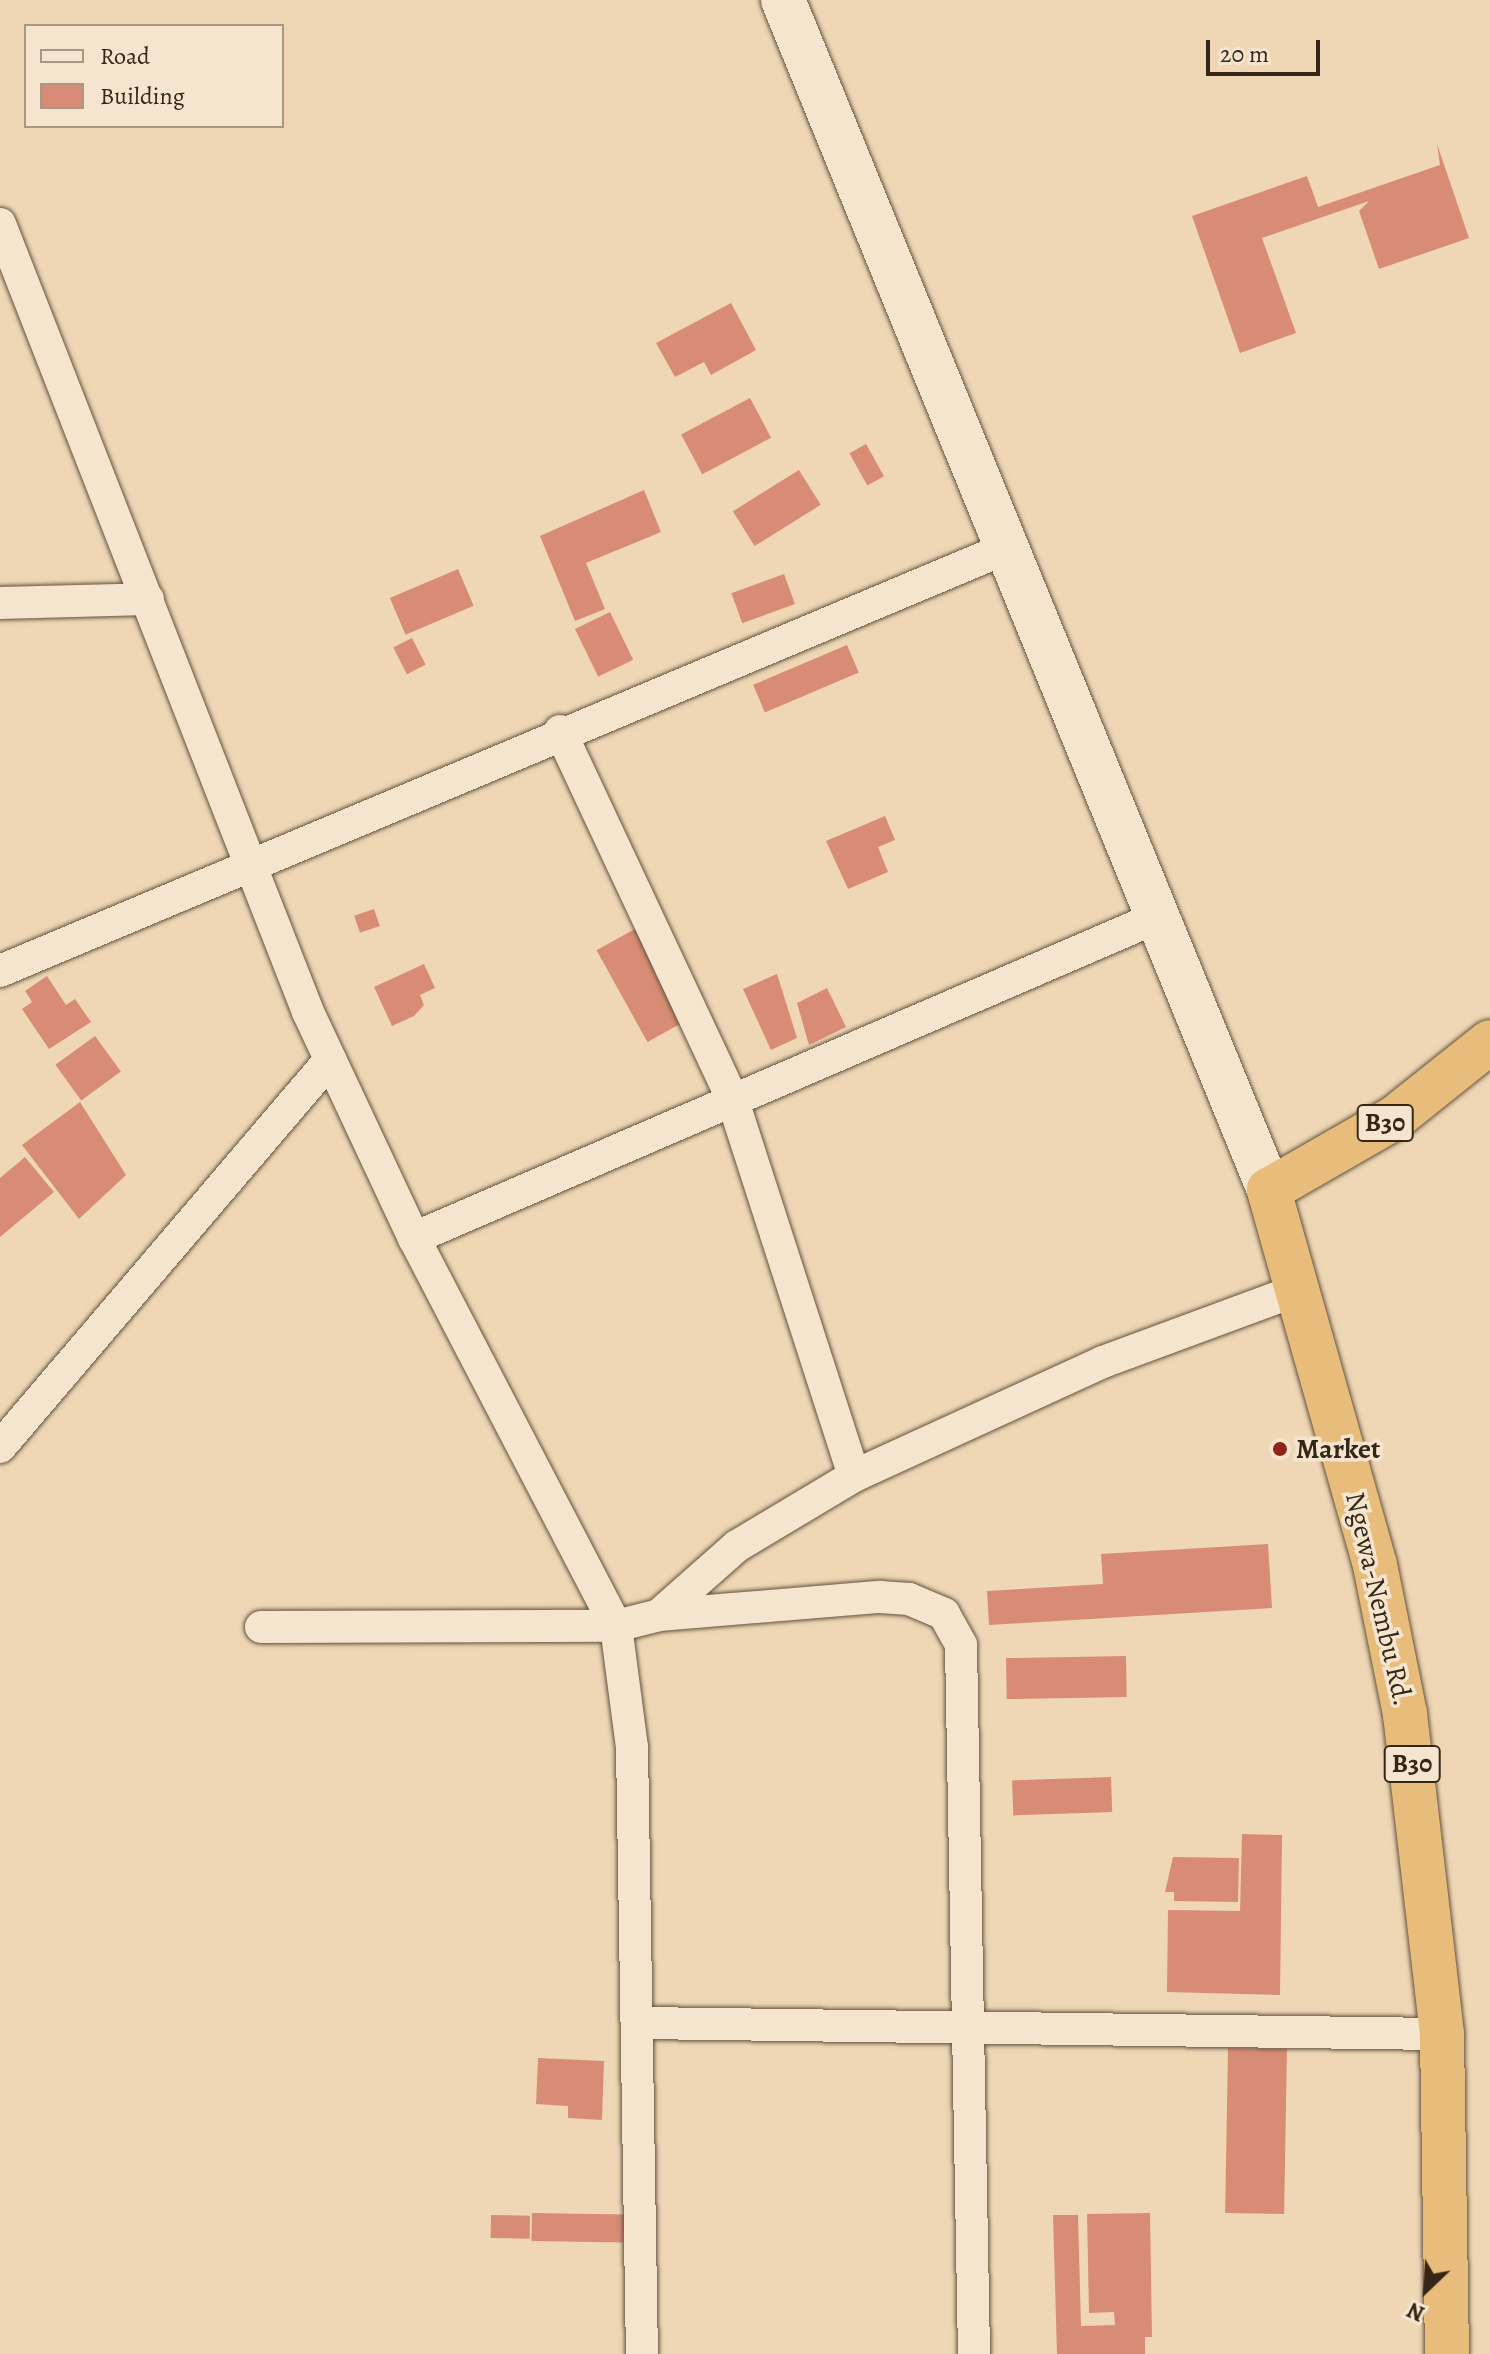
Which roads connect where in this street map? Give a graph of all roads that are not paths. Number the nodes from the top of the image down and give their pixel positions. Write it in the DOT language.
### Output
graph roads {
  1 [pos="783,0"];
  2 [pos="0,224"];
  3 [pos="1009,547"];
  4 [pos="148,599"];
  5 [pos="0,603"];
  6 [pos="560,731"];
  7 [pos="250,865"];
  8 [pos="1158,917"];
  9 [pos="0,971"];
  10 [pos="1490,1042"];
  11 [pos="330,1060"];
  12 [pos="732,1098"];
  13 [pos="1269,1190"];
  14 [pos="414,1238"];
  15 [pos="1298,1290"];
  16 [pos="0,1447"];
  17 [pos="854,1476"];
  18 [pos="659,1615"];
  19 [pos="616,1626"];
  20 [pos="261,1627"];
  21 [pos="641,2023"];
  22 [pos="968,2025"];
  23 [pos="1442,2034"];
  24 [pos="642,2354"];
  25 [pos="974,2354"];
  26 [pos="1447,2354"];
  1 -- 3 [label="main road"];
  2 -- 4 [label="street"];
  3 -- 6 [label="street"];
  3 -- 8 [label="main road"];
  4 -- 5 [label="street"];
  4 -- 7 [label="street"];
  6 -- 7 [label="street"];
  6 -- 12 [label="street"];
  7 -- 9 [label="street"];
  7 -- 11 [label="street"];
  8 -- 12 [label="street"];
  8 -- 13 [label="main road"];
  10 -- 13 [label="highway, B30"];
  11 -- 14 [label="street"];
  11 -- 16 [label="street"];
  12 -- 14 [label="street"];
  12 -- 17 [label="street"];
  13 -- 15 [label="highway, Ngewa-Nembu Rd. / B30"];
  14 -- 19 [label="street"];
  15 -- 17 [label="street"];
  15 -- 23 [label="highway, Ngewa-Nembu Rd. / B30"];
  17 -- 18 [label="street"];
  18 -- 19 [label="street"];
  18 -- 22 [label="street"];
  19 -- 20 [label="street"];
  19 -- 21 [label="street"];
  21 -- 22 [label="street"];
  21 -- 24 [label="street"];
  22 -- 23 [label="street"];
  22 -- 25 [label="street"];
  23 -- 26 [label="highway, Ngewa-Nembu Rd. / B30"];
}
